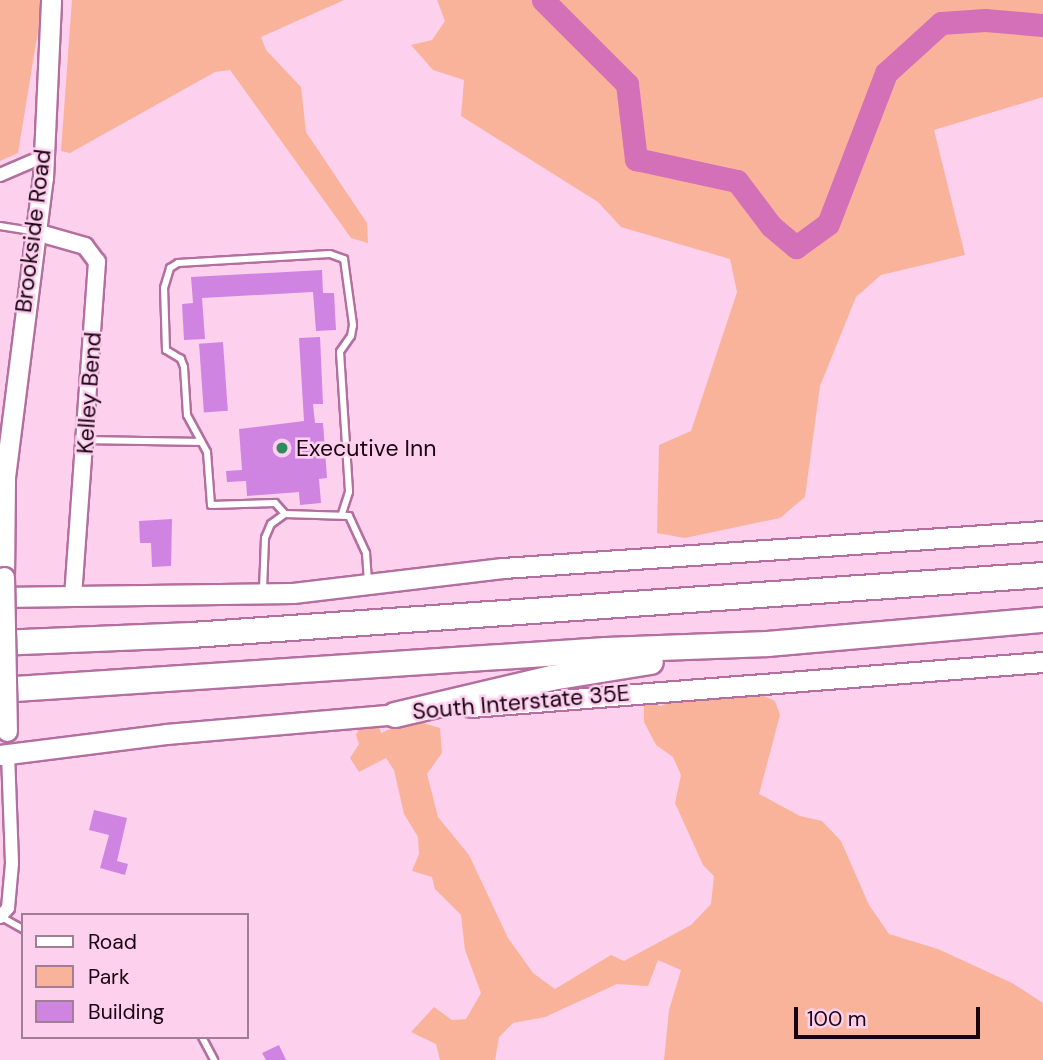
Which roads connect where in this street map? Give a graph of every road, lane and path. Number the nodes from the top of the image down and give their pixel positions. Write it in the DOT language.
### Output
graph roads {
  1 [pos="51,8"];
  2 [pos="44,156"];
  3 [pos="0,175"];
  4 [pos="0,226"];
  5 [pos="36,232"];
  6 [pos="86,440"];
  7 [pos="201,442"];
  8 [pos="285,514"];
  9 [pos="342,514"];
  10 [pos="1043,531"];
  11 [pos="1043,575"];
  12 [pos="368,584"];
  13 [pos="264,595"];
  14 [pos="73,596"];
  15 [pos="0,597"];
  16 [pos="1043,620"];
  17 [pos="0,643"];
  18 [pos="768,644"];
  19 [pos="1043,662"];
  20 [pos="0,690"];
  21 [pos="395,715"];
  22 [pos="4,755"];
  23 [pos="2,918"];
  24 [pos="21,928"];
  25 [pos="203,1039"];
  26 [pos="214,1060"];
  1 -- 2 [label="main road, Brookside Road"];
  2 -- 3 [label="street"];
  2 -- 5 [label="main road, Brookside Road"];
  4 -- 5 [label="lane"];
  5 -- 6 [label="street, Kelley Bend"];
  5 -- 22 [label="main road, Brookside Road, bridge"];
  6 -- 7 [label="lane"];
  6 -- 14 [label="street, Kelley Bend"];
  7 -- 8 [label="lane"];
  7 -- 9 [label="lane"];
  8 -- 9 [label="lane"];
  8 -- 13 [label="lane"];
  9 -- 12 [label="lane"];
  10 -- 12 [label="main road"];
  11 -- 17 [label="highway"];
  12 -- 13 [label="main road"];
  13 -- 14 [label="main road"];
  14 -- 15 [label="main road"];
  16 -- 18 [label="highway"];
  18 -- 20 [label="highway"];
  18 -- 21 [label="highway"];
  19 -- 21 [label="main road, South Interstate 35E"];
  21 -- 22 [label="main road, South Interstate 35E"];
  22 -- 23 [label="street, Brookside Road"];
  23 -- 24 [label="lane"];
  25 -- 26 [label="lane"];
}
